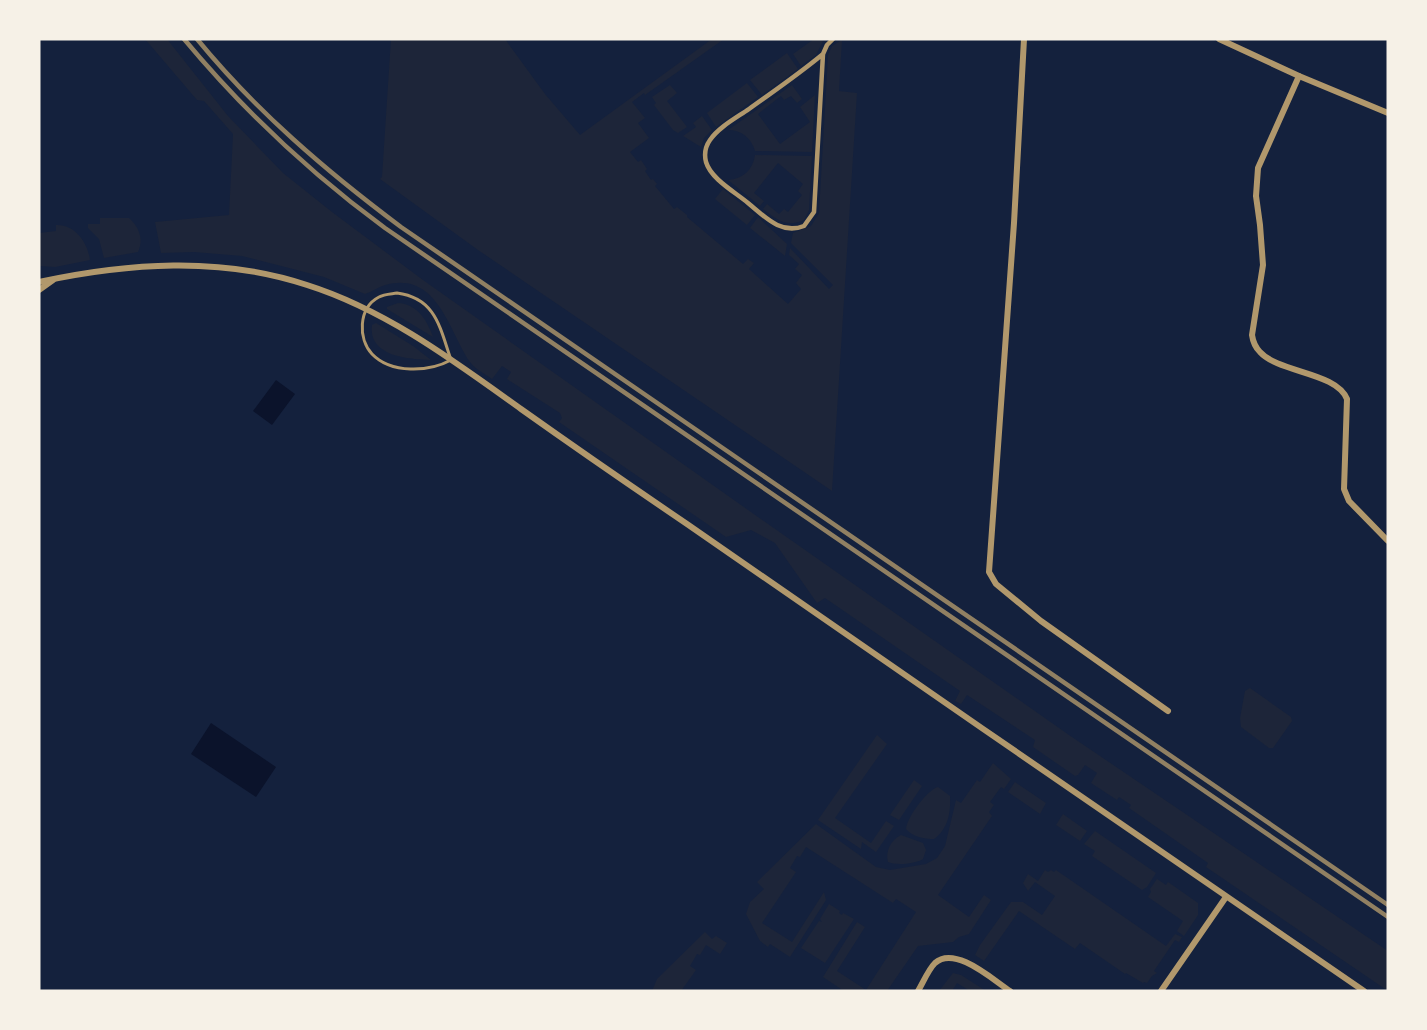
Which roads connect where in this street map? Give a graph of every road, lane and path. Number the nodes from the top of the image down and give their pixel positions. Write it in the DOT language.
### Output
graph roads {
  1 [pos="833,39"];
  2 [pos="1024,39"];
  3 [pos="1219,39"];
  4 [pos="823,54"];
  5 [pos="1299,76"];
  6 [pos="1388,113"];
  7 [pos="55,279"];
  8 [pos="39,282"];
  9 [pos="39,290"];
  10 [pos="367,308"];
  11 [pos="451,360"];
  12 [pos="1388,541"];
  13 [pos="1168,711"];
  14 [pos="1226,897"];
  15 [pos="918,991"];
  16 [pos="1010,991"];
  17 [pos="1161,991"];
  18 [pos="1364,991"];
  1 -- 4 [label="street"];
  2 -- 13 [label="street"];
  3 -- 5 [label="street"];
  4 -- 4 [label="street"];
  5 -- 6 [label="street"];
  5 -- 12 [label="street"];
  7 -- 8 [label="street"];
  7 -- 9 [label="street"];
  7 -- 10 [label="street"];
  10 -- 11 [label="street"];
  10 -- 11 [label="lane"];
  10 -- 11 [label="lane"];
  11 -- 14 [label="street"];
  14 -- 17 [label="street"];
  14 -- 18 [label="street"];
  15 -- 16 [label="street"];
}
